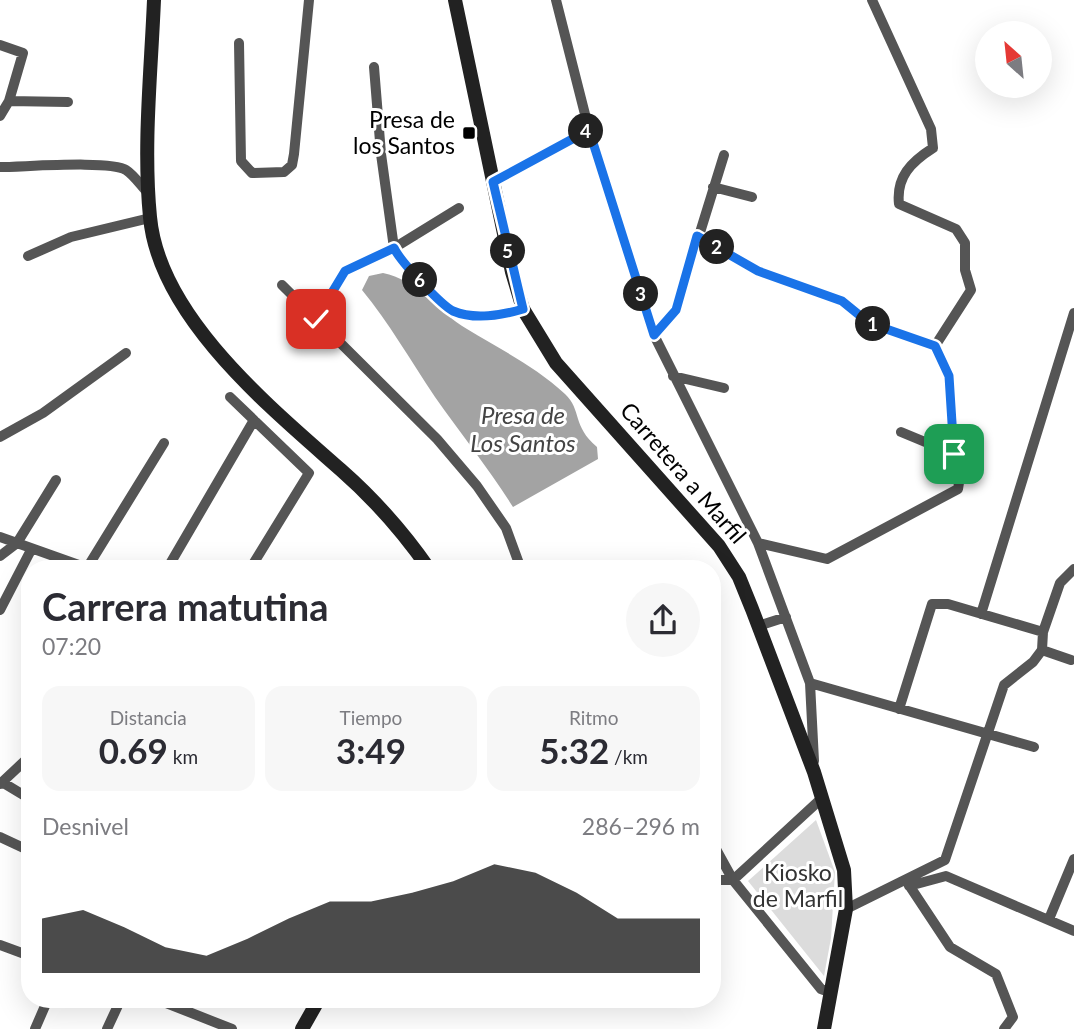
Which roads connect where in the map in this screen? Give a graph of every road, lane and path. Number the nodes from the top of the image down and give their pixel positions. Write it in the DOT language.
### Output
graph roads {
  1 [pos="154,0"];
  2 [pos="309,0"];
  3 [pos="454,0"];
  4 [pos="556,0"];
  5 [pos="872,0"];
  6 [pos="239,43"];
  7 [pos="0,45"];
  8 [pos="374,67"];
  9 [pos="9,100"];
  10 [pos="68,102"];
  11 [pos="0,116"];
  12 [pos="589,130"];
  13 [pos="724,155"];
  14 [pos="0,167"];
  15 [pos="493,182"];
  16 [pos="713,187"];
  17 [pos="150,194"];
  18 [pos="752,197"];
  19 [pos="459,208"];
  20 [pos="150,219"];
  21 [pos="697,236"];
  22 [pos="394,248"];
  23 [pos="28,256"];
  24 [pos="282,285"];
  25 [pos="523,309"];
  26 [pos="1074,313"];
  27 [pos="316,319"];
  28 [pos="654,335"];
  29 [pos="935,346"];
  30 [pos="126,353"];
  31 [pos="673,376"];
  32 [pos="724,388"];
  33 [pos="230,397"];
  34 [pos="254,420"];
  35 [pos="901,432"];
  36 [pos="0,437"];
  37 [pos="164,443"];
  38 [pos="954,454"];
  39 [pos="56,480"];
  40 [pos="0,537"];
  41 [pos="17,543"];
  42 [pos="758,543"];
  43 [pos="31,551"];
  44 [pos="0,556"];
  45 [pos="27,560"];
  46 [pos="61,560"];
  47 [pos="93,560"];
  48 [pos="172,560"];
  49 [pos="256,560"];
  50 [pos="422,560"];
  51 [pos="518,560"];
  52 [pos="1074,569"];
  53 [pos="21,575"];
  54 [pos="0,610"];
  55 [pos="981,614"];
  56 [pos="786,617"];
  57 [pos="758,626"];
  58 [pos="1043,632"];
  59 [pos="1042,650"];
  60 [pos="1071,660"];
  61 [pos="810,683"];
  62 [pos="899,709"];
  63 [pos="988,733"];
  64 [pos="1034,747"];
  65 [pos="21,764"];
  66 [pos="814,772"];
  67 [pos="1,783"];
  68 [pos="21,794"];
  69 [pos="822,799"];
  70 [pos="0,837"];
  71 [pos="21,847"];
  72 [pos="721,858"];
  73 [pos="1074,859"];
  74 [pos="721,880"];
  75 [pos="733,880"];
  76 [pos="908,884"];
  77 [pos="846,909"];
  78 [pos="1049,919"];
  79 [pos="1074,931"];
  80 [pos="0,945"];
  81 [pos="21,953"];
  82 [pos="829,992"];
  83 [pos="44,1008"];
  84 [pos="117,1008"];
  85 [pos="179,1008"];
  86 [pos="315,1008"];
  87 [pos="824,1022"];
  88 [pos="35,1029"];
  89 [pos="107,1029"];
  90 [pos="232,1029"];
  91 [pos="302,1029"];
  92 [pos="816,1029"];
  93 [pos="1004,1029"];
  1 -- 17 [label="main road"];
  2 -- 6 [label="street"];
  3 -- 15 [label="main road, Carretera a Marfil"];
  4 -- 12 [label="street"];
  5 -- 29 [label="street"];
  7 -- 9 [label="street"];
  8 -- 22 [label="street"];
  9 -- 10 [label="street"];
  9 -- 11 [label="street"];
  12 -- 15 [label="street"];
  12 -- 28 [label="street"];
  13 -- 16 [label="street"];
  14 -- 17 [label="street"];
  15 -- 25 [label="main road, Carretera a Marfil"];
  16 -- 18 [label="street"];
  16 -- 21 [label="street"];
  17 -- 20 [label="main road"];
  19 -- 22 [label="street"];
  20 -- 23 [label="street"];
  20 -- 50 [label="main road"];
  21 -- 28 [label="street"];
  21 -- 29 [label="street"];
  22 -- 25 [label="street"];
  22 -- 27 [label="street"];
  24 -- 27 [label="street"];
  25 -- 57 [label="main road, Carretera a Marfil"];
  26 -- 55 [label="street"];
  27 -- 51 [label="street"];
  28 -- 31 [label="street"];
  29 -- 38 [label="street"];
  30 -- 36 [label="street"];
  31 -- 32 [label="street"];
  31 -- 42 [label="street"];
  33 -- 34 [label="street"];
  34 -- 48 [label="street"];
  34 -- 49 [label="street"];
  35 -- 38 [label="street"];
  37 -- 47 [label="street"];
  38 -- 42 [label="street"];
  39 -- 41 [label="street"];
  40 -- 41 [label="street"];
  41 -- 43 [label="street"];
  41 -- 44 [label="street"];
  42 -- 56 [label="street"];
  43 -- 45 [label="street"];
  43 -- 46 [label="street"];
  52 -- 58 [label="street"];
  53 -- 54 [label="street"];
  55 -- 58 [label="street"];
  55 -- 62 [label="street"];
  56 -- 57 [label="street"];
  56 -- 61 [label="street"];
  57 -- 66 [label="main road, Carretera a Marfil"];
  58 -- 59 [label="street"];
  59 -- 60 [label="street"];
  59 -- 63 [label="street"];
  61 -- 62 [label="street"];
  61 -- 66 [label="street"];
  62 -- 63 [label="street"];
  63 -- 64 [label="street"];
  63 -- 76 [label="street"];
  65 -- 67 [label="street"];
  66 -- 69 [label="main road, Carretera a Marfil"];
  67 -- 68 [label="street"];
  69 -- 75 [label="street"];
  69 -- 77 [label="main road, Carretera a Marfil"];
  70 -- 71 [label="street"];
  72 -- 75 [label="street"];
  73 -- 78 [label="street"];
  74 -- 75 [label="street"];
  75 -- 82 [label="street"];
  76 -- 77 [label="street"];
  76 -- 78 [label="street"];
  76 -- 93 [label="street"];
  77 -- 82 [label="main road, Carretera a Marfil"];
  78 -- 79 [label="street"];
  80 -- 81 [label="street"];
  82 -- 87 [label="main road, Carretera a Marfil"];
  83 -- 88 [label="street"];
  84 -- 89 [label="street"];
  85 -- 90 [label="street"];
  86 -- 91 [label="main road"];
  87 -- 92 [label="street"];
}
